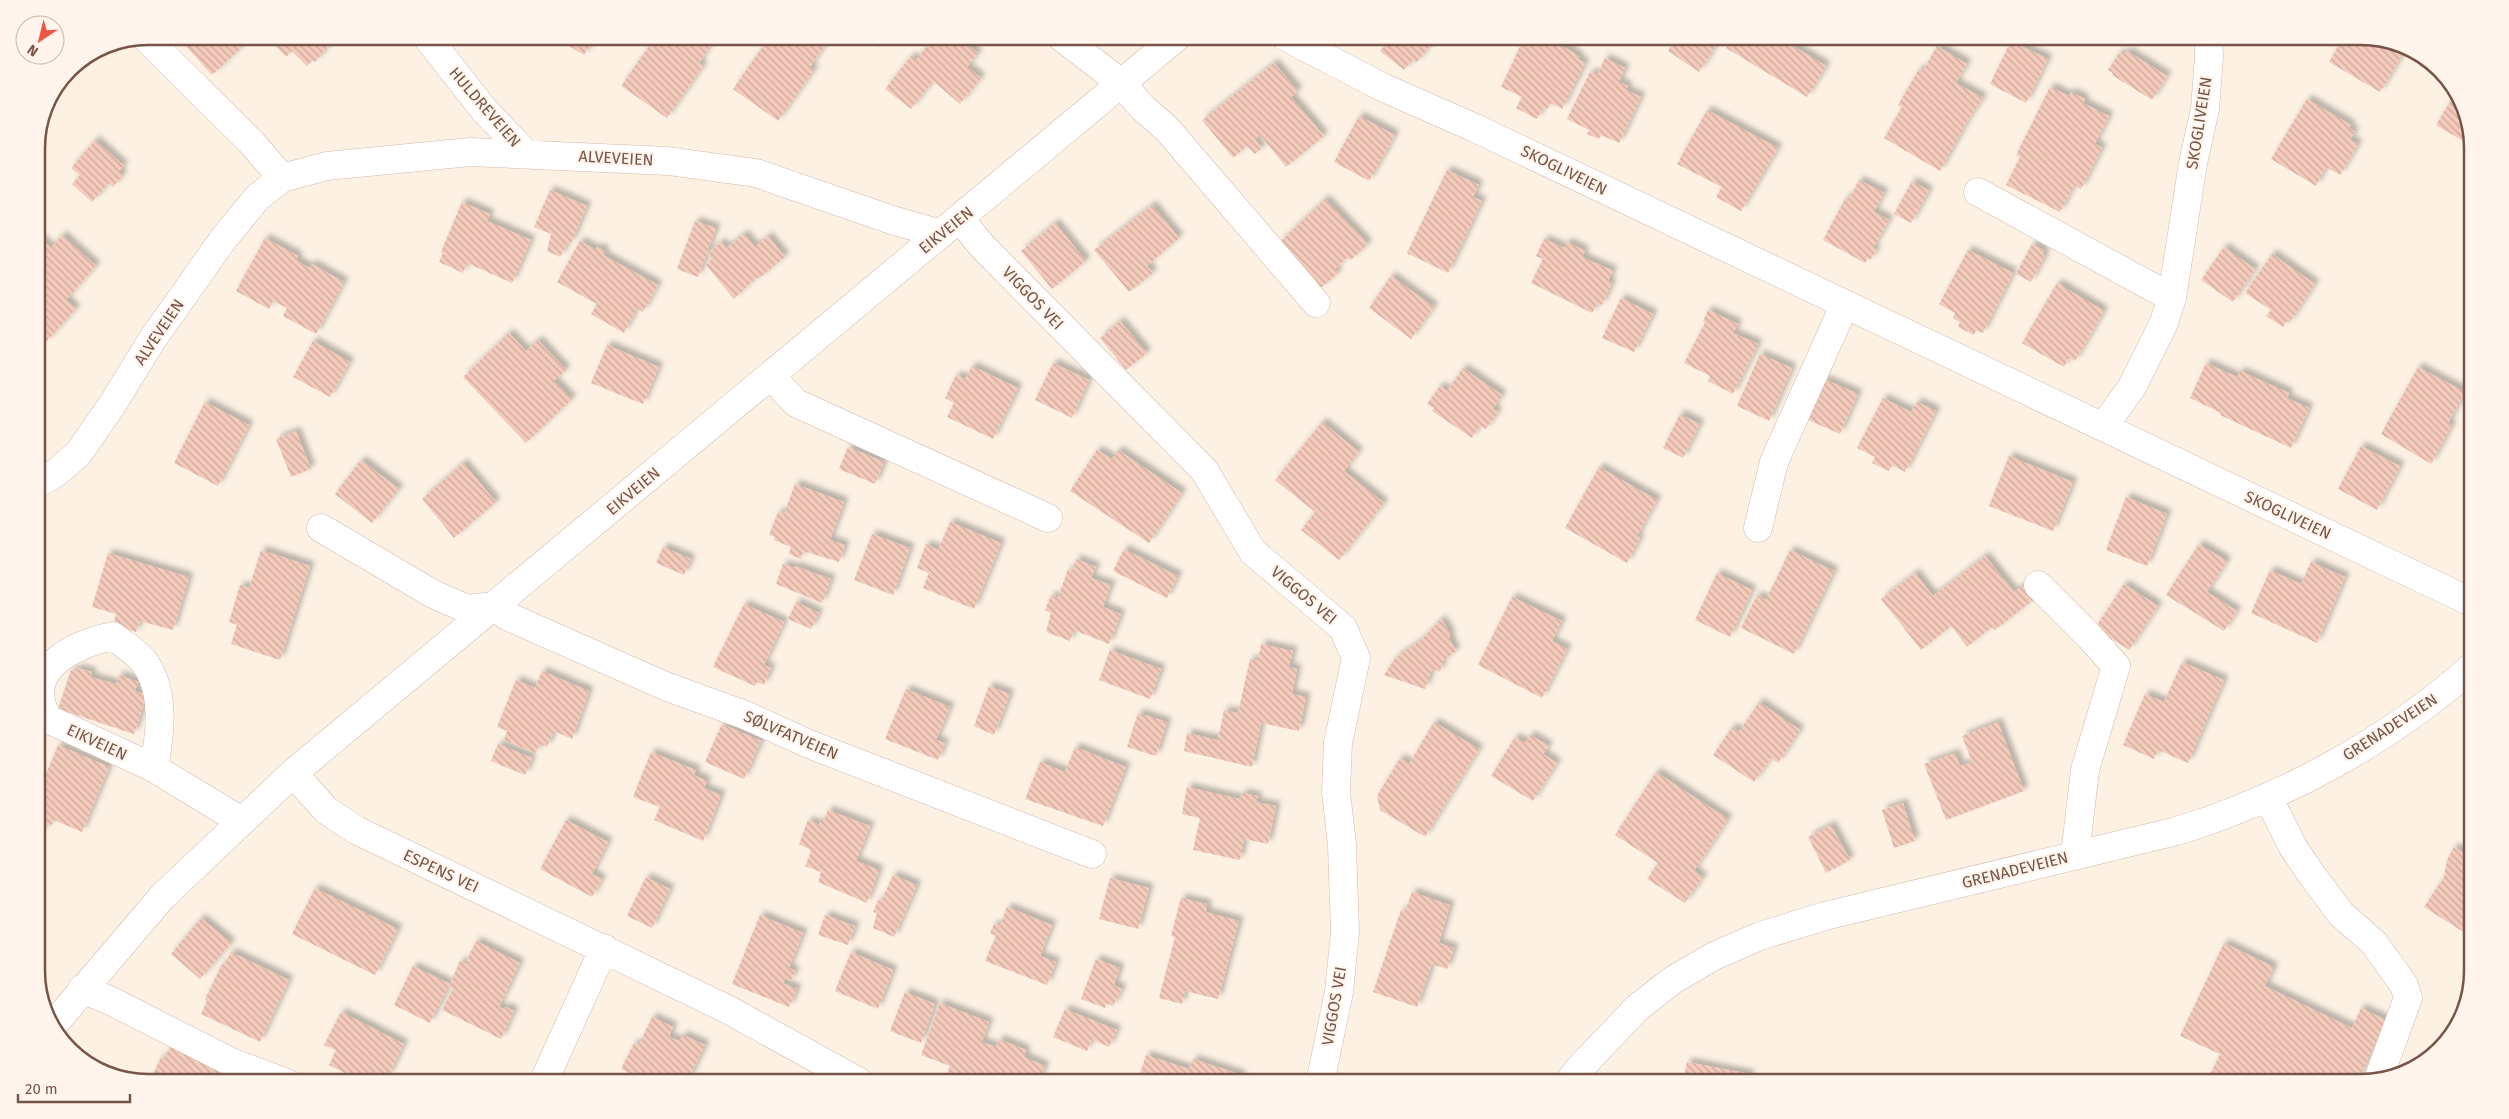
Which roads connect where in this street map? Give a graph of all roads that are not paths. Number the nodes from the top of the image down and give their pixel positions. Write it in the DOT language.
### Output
graph roads {
  1 [pos="153,45"];
  2 [pos="433,45"];
  3 [pos="1072,45"];
  4 [pos="1167,45"];
  5 [pos="1301,45"];
  6 [pos="2208,45"];
  7 [pos="1121,83"];
  8 [pos="526,154"];
  9 [pos="282,178"];
  10 [pos="1978,192"];
  11 [pos="951,226"];
  12 [pos="2172,298"];
  13 [pos="1316,303"];
  14 [pos="1845,304"];
  15 [pos="771,376"];
  16 [pos="2103,427"];
  17 [pos="45,480"];
  18 [pos="1048,518"];
  19 [pos="321,528"];
  20 [pos="1758,528"];
  21 [pos="2038,586"];
  22 [pos="2464,599"];
  23 [pos="495,606"];
  24 [pos="2464,674"];
  25 [pos="45,675"];
  26 [pos="45,714"];
  27 [pos="154,768"];
  28 [pos="293,773"];
  29 [pos="2268,797"];
  30 [pos="241,821"];
  31 [pos="1092,854"];
  32 [pos="2075,855"];
  33 [pos="604,948"];
  34 [pos="82,989"];
  35 [pos="57,1020"];
  36 [pos="2381,1072"];
  37 [pos="263,1074"];
  38 [pos="547,1074"];
  39 [pos="838,1074"];
  40 [pos="1322,1074"];
  41 [pos="1575,1074"];
  1 -- 9 [label="street"];
  2 -- 8 [label="street, HULDREVEIEN"];
  3 -- 7 [label="street"];
  4 -- 7 [label="street, EIKVEIEN"];
  5 -- 14 [label="street, SKOGLIVEIEN"];
  6 -- 12 [label="street, SKOGLIVEIEN"];
  7 -- 11 [label="street, EIKVEIEN"];
  7 -- 13 [label="street"];
  8 -- 9 [label="street, ALVEVEIEN"];
  8 -- 11 [label="street, ALVEVEIEN"];
  9 -- 17 [label="street, ALVEVEIEN"];
  10 -- 12 [label="street"];
  11 -- 15 [label="street, EIKVEIEN"];
  11 -- 40 [label="street, VIGGOS VEI"];
  12 -- 16 [label="street, SKOGLIVEIEN"];
  14 -- 16 [label="street, SKOGLIVEIEN"];
  14 -- 20 [label="street"];
  15 -- 18 [label="street"];
  15 -- 23 [label="street, EIKVEIEN"];
  16 -- 22 [label="street, SKOGLIVEIEN"];
  19 -- 23 [label="street"];
  21 -- 32 [label="street"];
  23 -- 28 [label="street, EIKVEIEN"];
  23 -- 31 [label="street, SØLVFATVEIEN"];
  24 -- 29 [label="street, GRENADEVEIEN"];
  25 -- 27 [label="street, EIKVEIEN"];
  26 -- 27 [label="street, EIKVEIEN"];
  27 -- 30 [label="street, EIKVEIEN"];
  28 -- 30 [label="street, EIKVEIEN"];
  28 -- 33 [label="street, ESPENS VEI"];
  29 -- 32 [label="street, GRENADEVEIEN"];
  29 -- 36 [label="street"];
  30 -- 34 [label="street, EIKVEIEN"];
  32 -- 41 [label="street, GRENADEVEIEN"];
  33 -- 38 [label="street"];
  33 -- 39 [label="street, ESPENS VEI"];
  34 -- 35 [label="street, EIKVEIEN"];
  34 -- 37 [label="street"];
}
